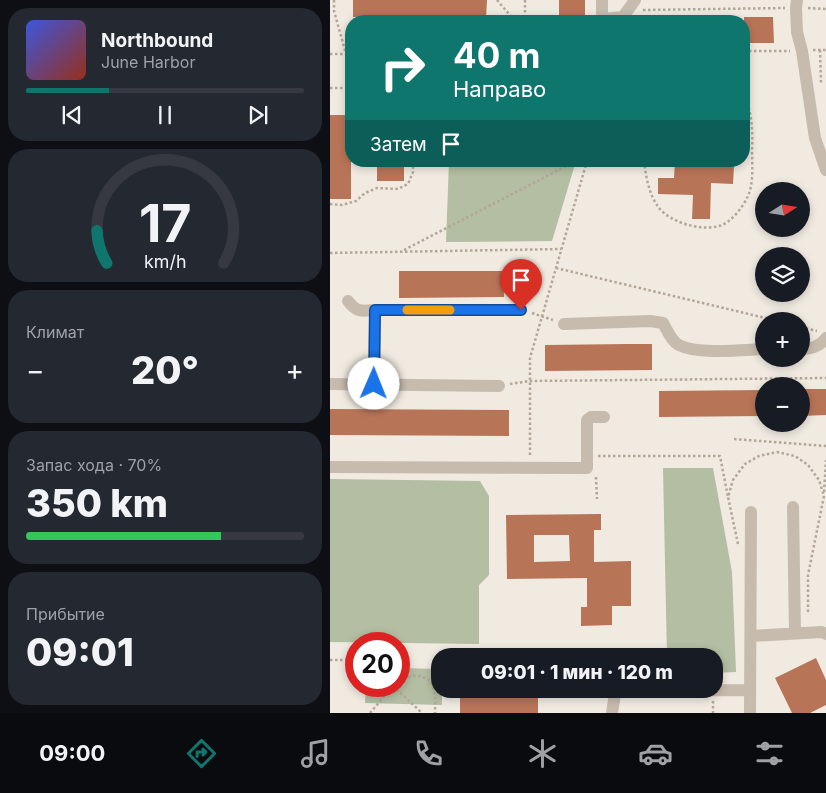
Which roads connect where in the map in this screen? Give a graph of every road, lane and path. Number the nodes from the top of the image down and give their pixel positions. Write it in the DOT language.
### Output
graph roads {
  1 [pos="334,0"];
  2 [pos="497,0"];
  3 [pos="525,0"];
  4 [pos="602,0"];
  5 [pos="796,4"];
  6 [pos="632,5"];
  7 [pos="826,9"];
  8 [pos="332,11"];
  9 [pos="510,15"];
  10 [pos="525,15"];
  11 [pos="602,15"];
  12 [pos="826,50"];
  13 [pos="345,51"];
  14 [pos="750,51"];
  15 [pos="802,51"];
  16 [pos="330,54"];
  17 [pos="345,54"];
  18 [pos="330,88"];
  19 [pos="345,88"];
  20 [pos="750,116"];
  21 [pos="413,167"];
  22 [pos="564,167"];
  23 [pos="585,167"];
  24 [pos="645,167"];
  25 [pos="826,170"];
  26 [pos="330,204"];
  27 [pos="562,249"];
  28 [pos="403,250"];
  29 [pos="330,253"];
  30 [pos="556,268"];
  31 [pos="348,301"];
  32 [pos="375,310"];
  33 [pos="521,310"];
  34 [pos="755,316"];
  35 [pos="542,317"];
  36 [pos="564,324"];
  37 [pos="810,330"];
  38 [pos="822,335"];
  39 [pos="810,349"];
  40 [pos="755,350"];
  41 [pos="826,378"];
  42 [pos="530,380"];
  43 [pos="330,384"];
  44 [pos="374,384"];
  45 [pos="499,386"];
  46 [pos="604,417"];
  47 [pos="734,439"];
  48 [pos="826,446"];
  49 [pos="538,455"];
  50 [pos="587,456"];
  51 [pos="826,460"];
  52 [pos="330,467"];
  53 [pos="824,496"];
  54 [pos="728,497"];
  55 [pos="793,507"];
  56 [pos="751,512"];
  57 [pos="739,552"];
  58 [pos="808,620"];
  59 [pos="795,633"];
  60 [pos="826,634"];
  61 [pos="751,636"];
  62 [pos="330,660"];
  63 [pos="345,660"];
  64 [pos="410,678"];
  65 [pos="750,690"];
  66 [pos="384,697"];
  67 [pos="405,697"];
  68 [pos="370,713"];
  69 [pos="422,713"];
  70 [pos="434,713"];
  71 [pos="612,713"];
  72 [pos="750,713"];
  1 -- 8 [label="path"];
  2 -- 9 [label="path"];
  3 -- 10 [label="path"];
  4 -- 11 [label="lane"];
  5 -- 6 [label="path"];
  5 -- 7 [label="path"];
  5 -- 15 [label="lane"];
  8 -- 13 [label="path"];
  12 -- 15 [label="path"];
  14 -- 15 [label="path"];
  15 -- 25 [label="lane"];
  16 -- 17 [label="path"];
  18 -- 19 [label="path"];
  20 -- 24 [label="path"];
  21 -- 26 [label="path"];
  22 -- 28 [label="path"];
  23 -- 27 [label="path"];
  27 -- 28 [label="path"];
  27 -- 30 [label="path"];
  28 -- 29 [label="path"];
  30 -- 34 [label="path"];
  30 -- 35 [label="path"];
  31 -- 32 [label="lane"];
  32 -- 33 [label="lane"];
  32 -- 44 [label="lane"];
  33 -- 35 [label="path"];
  35 -- 36 [label="path"];
  35 -- 42 [label="path"];
  36 -- 40 [label="lane"];
  37 -- 38 [label="path"];
  38 -- 39 [label="lane"];
  41 -- 42 [label="path"];
  42 -- 45 [label="path"];
  42 -- 49 [label="path"];
  43 -- 44 [label="lane"];
  44 -- 45 [label="lane"];
  46 -- 50 [label="lane"];
  47 -- 48 [label="path"];
  50 -- 52 [label="lane"];
  50 -- 54 [label="path"];
  51 -- 53 [label="path"];
  53 -- 54 [label="path"];
  53 -- 58 [label="path"];
  54 -- 57 [label="path"];
  55 -- 59 [label="lane"];
  56 -- 61 [label="lane"];
  59 -- 60 [label="lane"];
  59 -- 61 [label="lane"];
  61 -- 65 [label="lane"];
  62 -- 63 [label="path"];
  64 -- 70 [label="path"];
  65 -- 71 [label="lane"];
  65 -- 72 [label="lane"];
  66 -- 68 [label="path"];
  67 -- 69 [label="path"];
}
